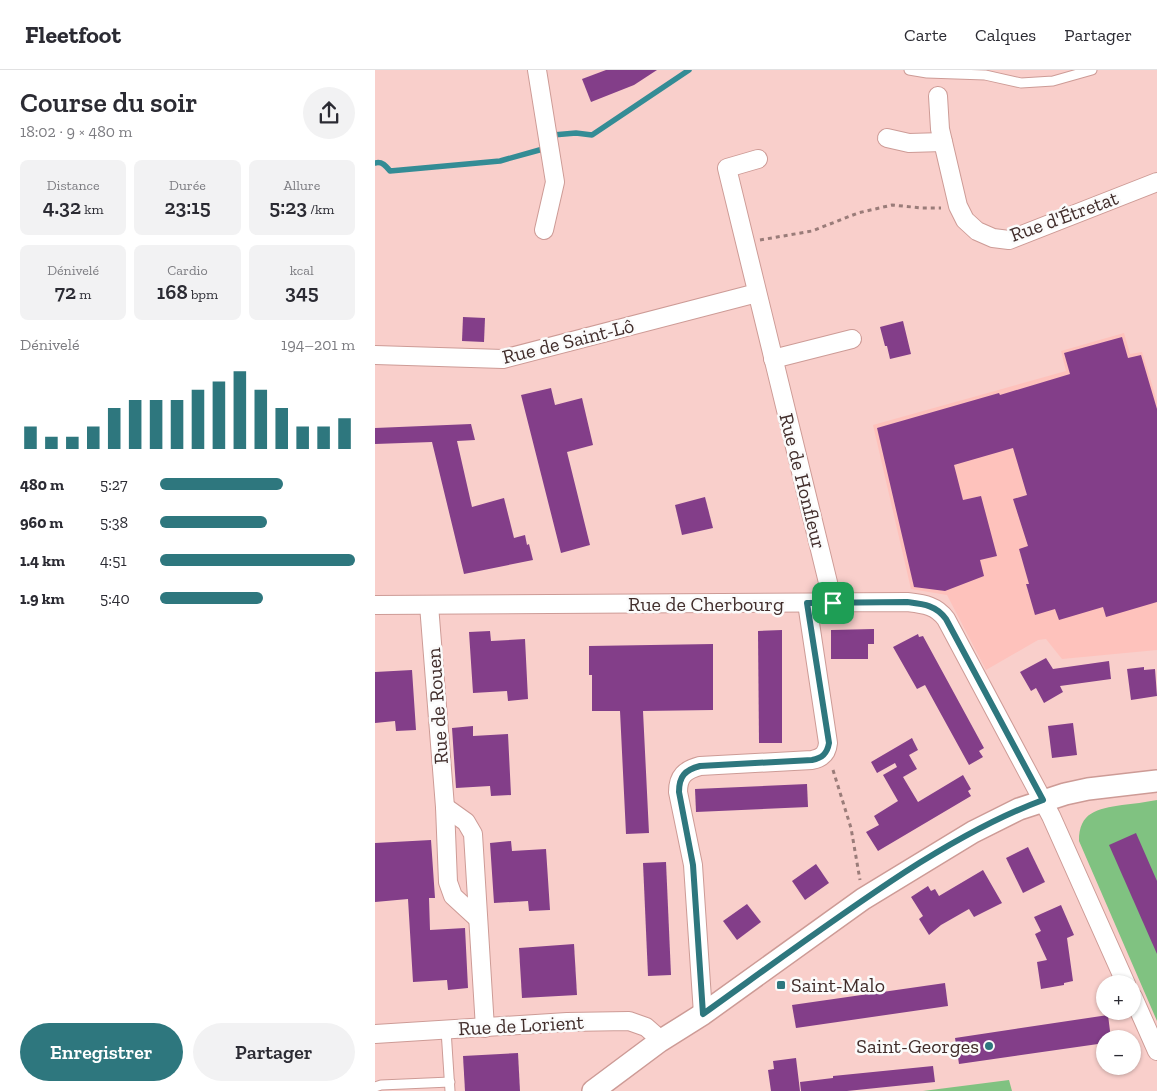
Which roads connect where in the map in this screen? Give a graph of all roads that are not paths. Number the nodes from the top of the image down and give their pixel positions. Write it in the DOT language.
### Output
graph roads {
  1 [pos="537,70"];
  2 [pos="909,70"];
  3 [pos="1092,70"];
  4 [pos="938,96"];
  5 [pos="887,138"];
  6 [pos="943,142"];
  7 [pos="758,159"];
  8 [pos="1157,182"];
  9 [pos="544,230"];
  10 [pos="757,292"];
  11 [pos="852,339"];
  12 [pos="375,355"];
  13 [pos="773,359"];
  14 [pos="807,603"];
  15 [pos="833,603"];
  16 [pos="375,605"];
  17 [pos="429,605"];
  18 [pos="1157,781"];
  19 [pos="1043,800"];
  20 [pos="445,808"];
  21 [pos="478,919"];
  22 [pos="1122,975"];
  23 [pos="703,1014"];
  24 [pos="1141,1015"];
  25 [pos="485,1028"];
  26 [pos="446,1030"];
  27 [pos="375,1034"];
  28 [pos="660,1041"];
  29 [pos="1157,1051"];
  30 [pos="375,1087"];
  31 [pos="450,1087"];
  32 [pos="593,1091"];
  1 -- 9 [label="street"];
  2 -- 3 [label="lane"];
  4 -- 6 [label="street"];
  5 -- 6 [label="street"];
  6 -- 8 [label="street, Rue d'Étretat"];
  7 -- 10 [label="street, Rue de Honfleur"];
  10 -- 12 [label="street, Rue de Saint-Lô"];
  10 -- 13 [label="street, Rue de Honfleur"];
  11 -- 13 [label="street"];
  13 -- 15 [label="street, Rue de Honfleur"];
  14 -- 15 [label="street, Rue de Cherbourg"];
  14 -- 17 [label="street, Rue de Cherbourg"];
  14 -- 23 [label="street"];
  15 -- 19 [label="street, Rue de Cherbourg"];
  16 -- 17 [label="street, Rue de Cherbourg"];
  17 -- 20 [label="street, Rue de Rouen"];
  18 -- 19 [label="street"];
  19 -- 22 [label="street, Rue de Cherbourg"];
  19 -- 23 [label="street"];
  20 -- 21 [label="street, Rue de Rouen"];
  20 -- 21 [label="street"];
  21 -- 25 [label="street"];
  23 -- 28 [label="street"];
  24 -- 29 [label="street"];
  25 -- 26 [label="street, Rue de Lorient"];
  25 -- 28 [label="street, Rue de Lorient"];
  26 -- 27 [label="street, Rue de Lorient"];
  26 -- 31 [label="lane"];
  28 -- 32 [label="street"];
  30 -- 31 [label="lane"];
}
